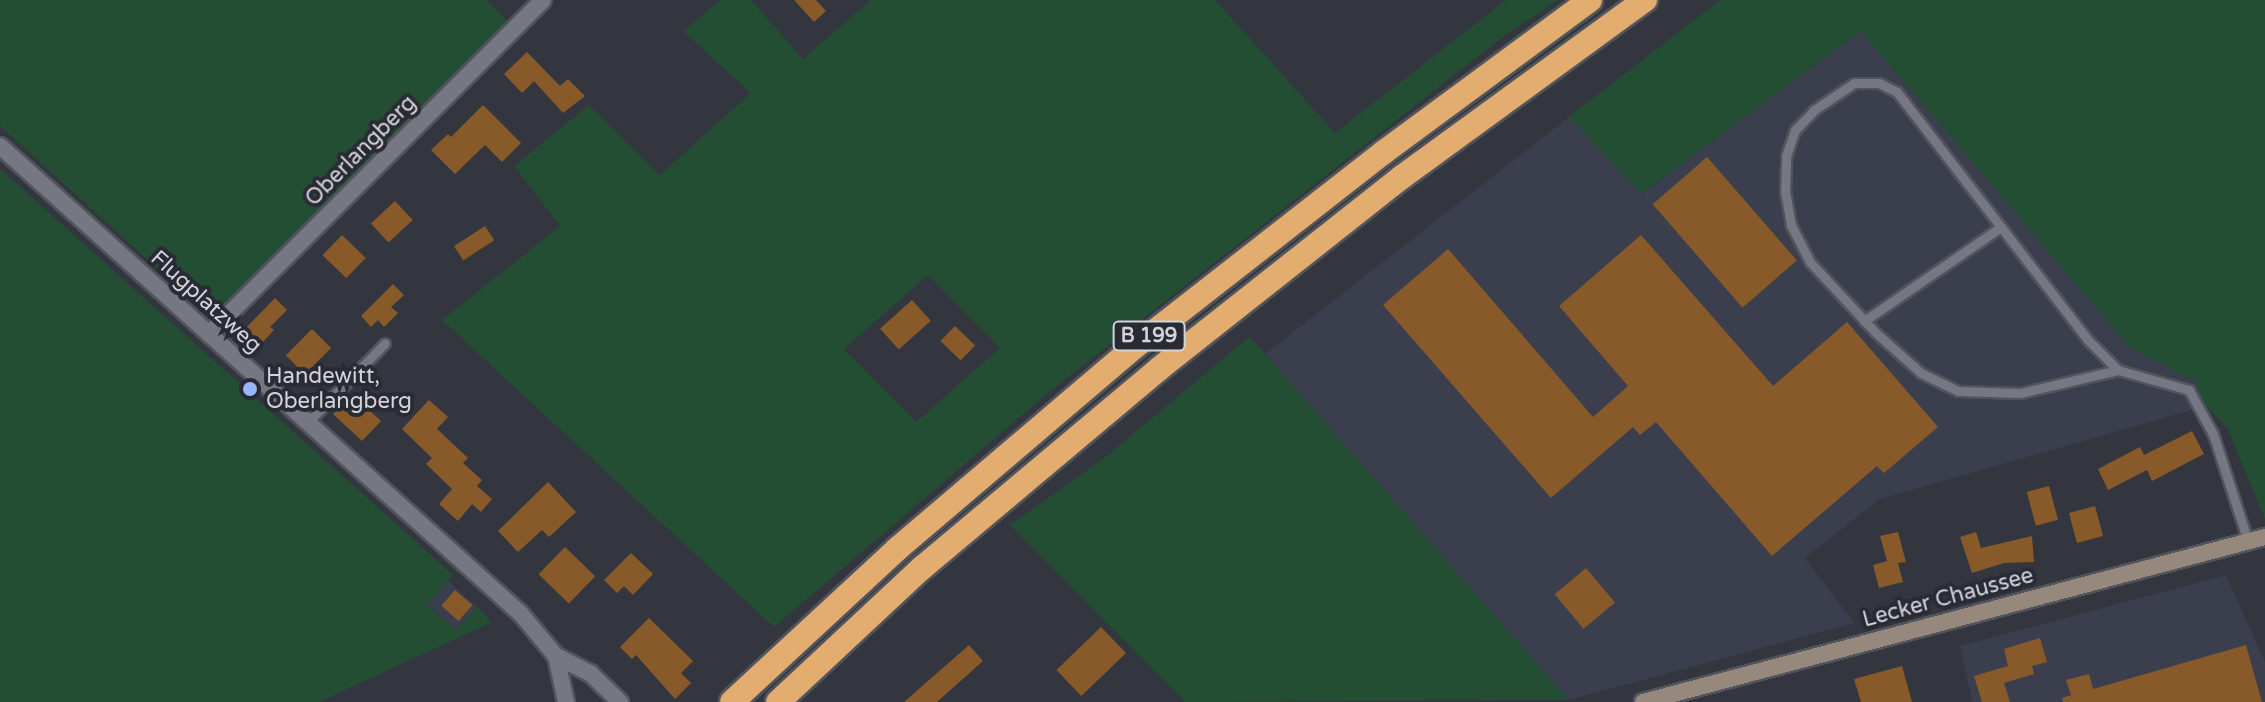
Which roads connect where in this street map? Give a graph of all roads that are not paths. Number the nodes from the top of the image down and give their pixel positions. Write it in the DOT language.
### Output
graph roads {
  1 [pos="543,0"];
  2 [pos="1590,0"];
  3 [pos="1645,0"];
  4 [pos="0,146"];
  5 [pos="2001,227"];
  6 [pos="1864,321"];
  7 [pos="209,334"];
  8 [pos="385,343"];
  9 [pos="2118,370"];
  10 [pos="308,422"];
  11 [pos="2265,537"];
  12 [pos="2248,541"];
  13 [pos="556,656"];
  14 [pos="566,702"];
  15 [pos="620,702"];
  16 [pos="732,702"];
  17 [pos="778,702"];
  18 [pos="1643,702"];
  1 -- 7 [label="street, Oberlangberg"];
  2 -- 16 [label="highway, B 199"];
  3 -- 17 [label="highway, B 199"];
  4 -- 7 [label="street, Flugplatzweg"];
  5 -- 6 [label="lane"];
  5 -- 6 [label="lane"];
  5 -- 9 [label="lane"];
  6 -- 9 [label="lane"];
  7 -- 10 [label="street, Flugplatzweg"];
  8 -- 10 [label="lane"];
  9 -- 12 [label="lane"];
  10 -- 13 [label="street, Flugplatzweg"];
  11 -- 12 [label="street, Lecker Chaussee"];
  12 -- 18 [label="street, Lecker Chaussee"];
  13 -- 14 [label="street, Flugplatzweg"];
  13 -- 15 [label="street, Flugplatzweg"];
}
